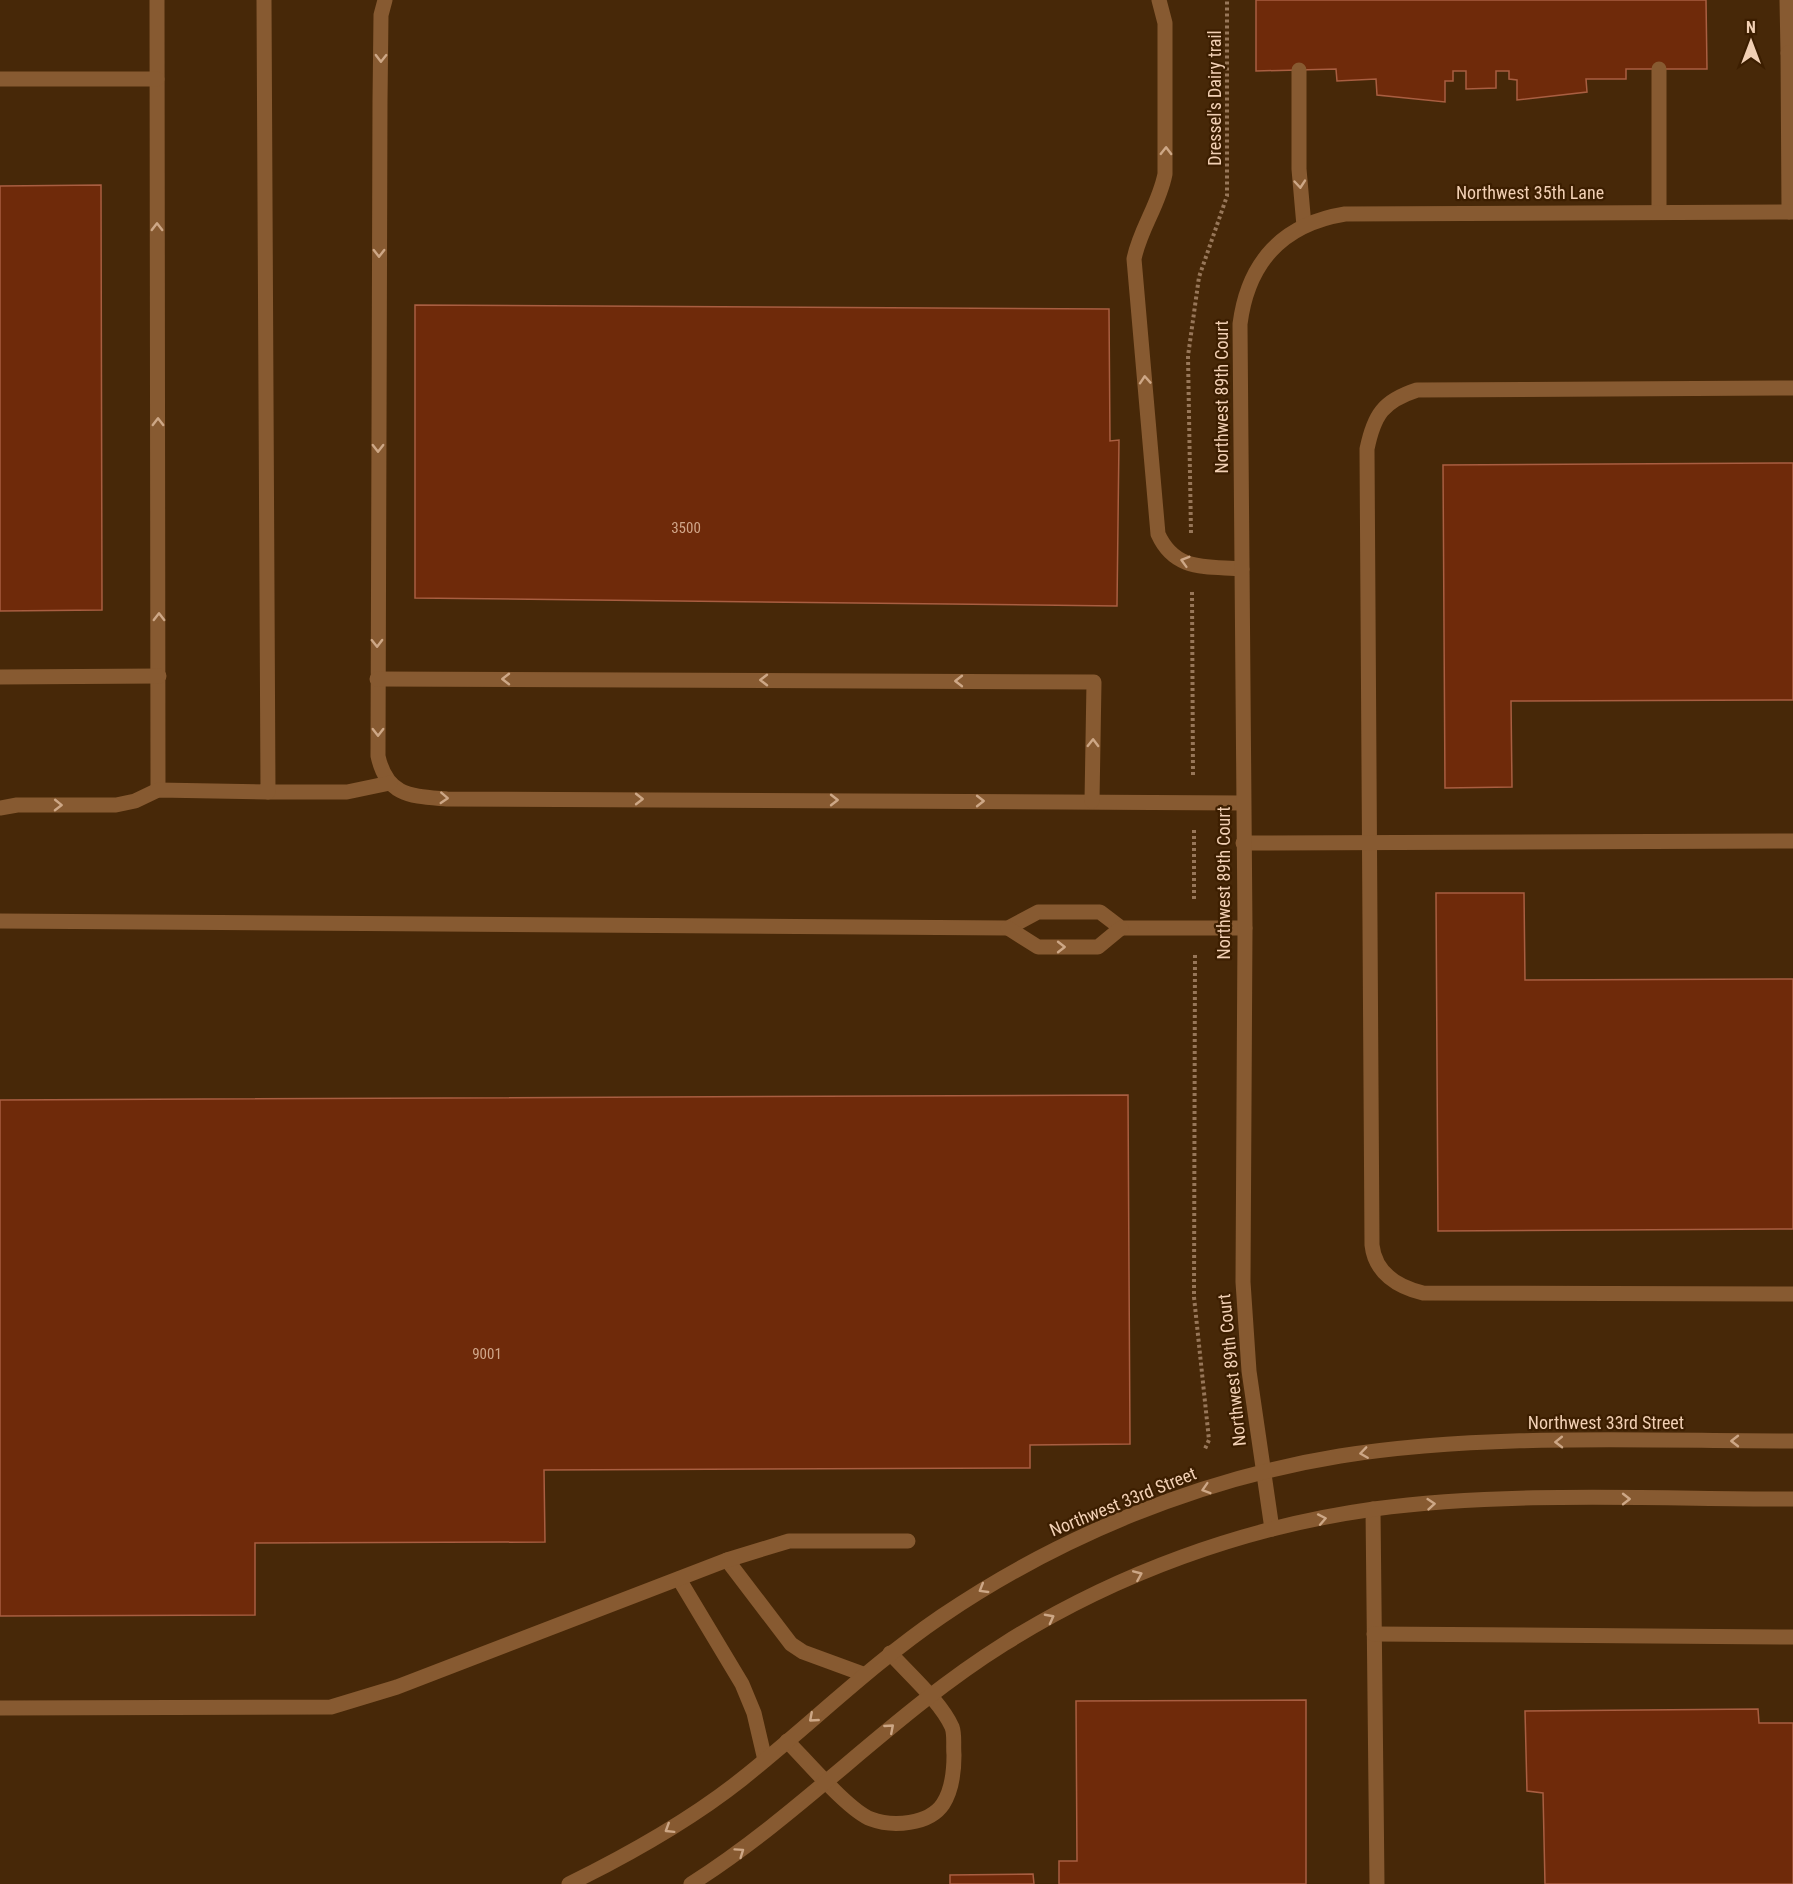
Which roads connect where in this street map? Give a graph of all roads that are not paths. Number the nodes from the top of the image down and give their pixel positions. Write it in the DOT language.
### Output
graph roads {
  1 [pos="157,0"];
  2 [pos="264,0"];
  3 [pos="385,0"];
  4 [pos="1159,0"];
  5 [pos="1787,0"];
  6 [pos="1790,53"];
  7 [pos="1659,69"];
  8 [pos="1299,70"];
  9 [pos="0,79"];
  10 [pos="157,79"];
  11 [pos="1659,212"];
  12 [pos="1791,212"];
  13 [pos="1304,226"];
  14 [pos="1276,245"];
  15 [pos="1793,388"];
  16 [pos="1242,569"];
  17 [pos="159,676"];
  18 [pos="0,677"];
  19 [pos="377,679"];
  20 [pos="390,783"];
  21 [pos="158,790"];
  22 [pos="267,792"];
  23 [pos="1092,801"];
  24 [pos="1243,803"];
  25 [pos="0,808"];
  26 [pos="1793,841"];
  27 [pos="1243,843"];
  28 [pos="1371,843"];
  29 [pos="0,921"];
  30 [pos="1008,928"];
  31 [pos="1121,928"];
  32 [pos="1245,928"];
  33 [pos="1793,1294"];
  34 [pos="1793,1441"];
  35 [pos="1262,1473"];
  36 [pos="1793,1499"];
  37 [pos="1373,1509"];
  38 [pos="1272,1529"];
  39 [pos="908,1541"];
  40 [pos="727,1560"];
  41 [pos="679,1579"];
  42 [pos="1374,1634"];
  43 [pos="1793,1637"];
  44 [pos="890,1653"];
  45 [pos="863,1674"];
  46 [pos="928,1696"];
  47 [pos="0,1708"];
  48 [pos="787,1741"];
  49 [pos="765,1760"];
  50 [pos="828,1782"];
  51 [pos="571,1884"];
  52 [pos="691,1884"];
  53 [pos="1377,1884"];
  1 -- 10 [label="street"];
  2 -- 22 [label="street"];
  3 -- 19 [label="street, one-way"];
  16 -- 4 [label="street, one-way"];
  5 -- 6 [label="street"];
  6 -- 12 [label="street"];
  7 -- 11 [label="street"];
  8 -- 13 [label="street, one-way"];
  9 -- 10 [label="street"];
  17 -- 10 [label="street, one-way"];
  11 -- 12 [label="street, Northwest 35th Lane"];
  11 -- 13 [label="street, Northwest 35th Lane"];
  13 -- 14 [label="street, Northwest 35th Lane"];
  14 -- 16 [label="street, Northwest 89th Court"];
  15 -- 28 [label="street"];
  16 -- 24 [label="street, Northwest 89th Court"];
  17 -- 18 [label="street"];
  17 -- 21 [label="street"];
  19 -- 20 [label="street, one-way"];
  23 -- 19 [label="street, one-way"];
  20 -- 22 [label="street"];
  20 -- 23 [label="street, one-way"];
  21 -- 22 [label="street"];
  25 -- 21 [label="street, one-way"];
  23 -- 24 [label="street"];
  24 -- 27 [label="street, Northwest 89th Court"];
  26 -- 28 [label="street"];
  27 -- 28 [label="street"];
  27 -- 32 [label="street, Northwest 89th Court"];
  28 -- 33 [label="street"];
  29 -- 30 [label="street"];
  30 -- 31 [label="street"];
  30 -- 31 [label="street, one-way"];
  31 -- 32 [label="street"];
  32 -- 35 [label="street, Northwest 89th Court"];
  34 -- 35 [label="street, Northwest 33rd Street, one-way"];
  35 -- 38 [label="street, Northwest 89th Court"];
  35 -- 44 [label="street, Northwest 33rd Street, one-way"];
  37 -- 36 [label="street, one-way"];
  38 -- 37 [label="street, one-way"];
  37 -- 42 [label="street"];
  46 -- 38 [label="street, one-way"];
  39 -- 40 [label="street"];
  40 -- 41 [label="street"];
  40 -- 45 [label="street"];
  41 -- 47 [label="street"];
  41 -- 49 [label="street"];
  42 -- 43 [label="street"];
  42 -- 53 [label="street"];
  44 -- 45 [label="street, Northwest 33rd Street"];
  44 -- 46 [label="street"];
  45 -- 48 [label="street, Northwest 33rd Street, one-way"];
  50 -- 46 [label="street, one-way"];
  46 -- 50 [label="street"];
  48 -- 49 [label="street, Northwest 33rd Street"];
  48 -- 50 [label="street"];
  49 -- 51 [label="street, Northwest 33rd Street, one-way"];
  52 -- 50 [label="street, one-way"];
}
